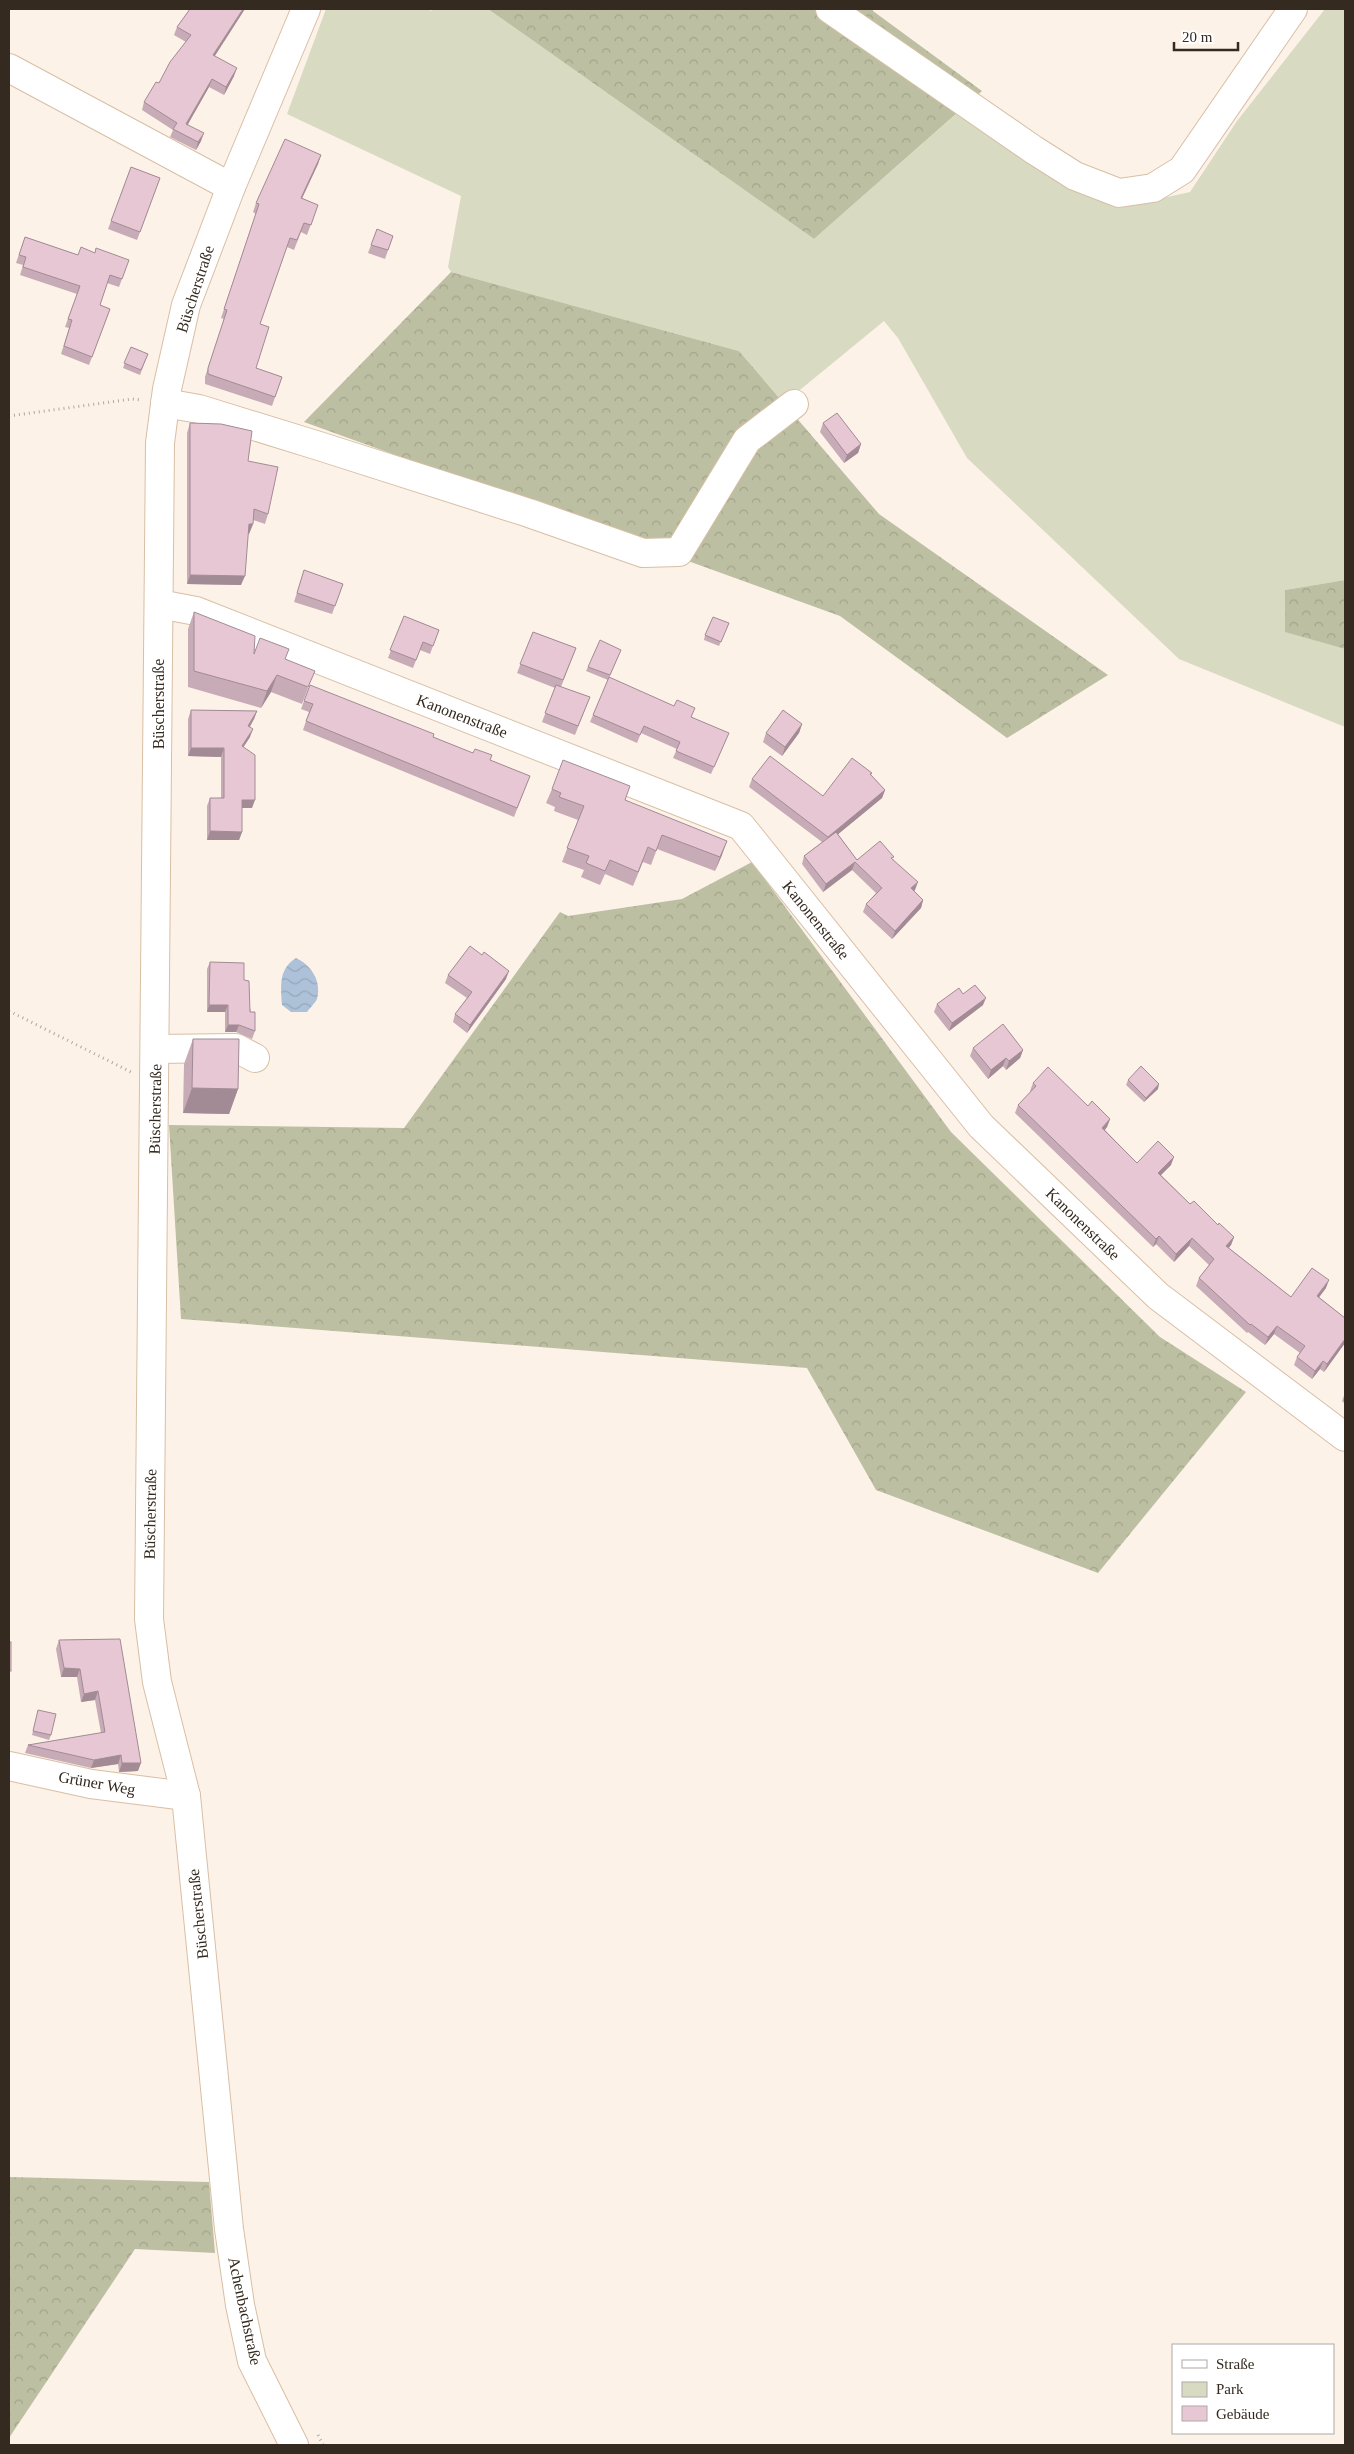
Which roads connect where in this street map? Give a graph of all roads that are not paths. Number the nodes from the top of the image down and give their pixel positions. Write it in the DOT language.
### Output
graph roads {
  1 [pos="306,9"];
  2 [pos="830,9"];
  3 [pos="1293,9"];
  4 [pos="9,68"];
  5 [pos="231,187"];
  6 [pos="165,403"];
  7 [pos="794,404"];
  8 [pos="159,604"];
  9 [pos="155,1049"];
  10 [pos="255,1058"];
  11 [pos="1345,1437"];
  12 [pos="9,1766"];
  13 [pos="186,1796"];
  14 [pos="228,2229"];
  15 [pos="304,2437"];
  1 -- 5 [label="street, Büscherstraße"];
  2 -- 3 [label="street"];
  4 -- 5 [label="street"];
  5 -- 6 [label="street, Büscherstraße"];
  6 -- 7 [label="street"];
  6 -- 8 [label="street, Büscherstraße"];
  8 -- 9 [label="street, Büscherstraße"];
  8 -- 11 [label="street, Kanonenstraße"];
  9 -- 10 [label="street"];
  9 -- 13 [label="street, Büscherstraße"];
  12 -- 13 [label="street, Grüner Weg"];
  13 -- 14 [label="street, Büscherstraße"];
  14 -- 15 [label="street, Achenbachstraße"];
}
